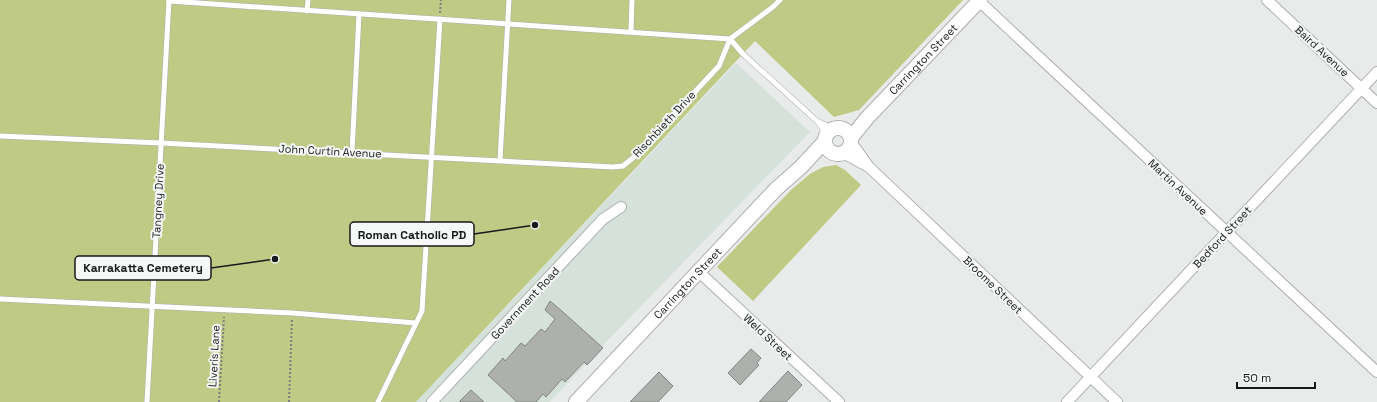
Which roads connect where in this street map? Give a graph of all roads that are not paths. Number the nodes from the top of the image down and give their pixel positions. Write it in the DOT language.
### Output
graph roads {
  1 [pos="308,0"];
  2 [pos="509,0"];
  3 [pos="632,0"];
  4 [pos="780,0"];
  5 [pos="979,0"];
  6 [pos="1267,0"];
  7 [pos="169,1"];
  8 [pos="307,11"];
  9 [pos="359,14"];
  10 [pos="440,19"];
  11 [pos="507,24"];
  12 [pos="631,32"];
  13 [pos="730,39"];
  14 [pos="1377,72"];
  15 [pos="1362,88"];
  16 [pos="1377,102"];
  17 [pos="818,122"];
  18 [pos="0,136"];
  19 [pos="838,140"];
  20 [pos="161,143"];
  21 [pos="352,152"];
  22 [pos="431,156"];
  23 [pos="500,160"];
  24 [pos="621,207"];
  25 [pos="1227,233"];
  26 [pos="698,271"];
  27 [pos="0,300"];
  28 [pos="152,307"];
  29 [pos="416,323"];
  30 [pos="1377,372"];
  31 [pos="1091,378"];
  32 [pos="580,401"];
  33 [pos="146,402"];
  34 [pos="378,402"];
  35 [pos="432,402"];
  36 [pos="839,402"];
  37 [pos="1068,402"];
  38 [pos="1117,402"];
  1 -- 8 [label="lane"];
  2 -- 11 [label="lane"];
  3 -- 12 [label="lane"];
  4 -- 13 [label="lane"];
  5 -- 19 [label="street, Carrington Street"];
  5 -- 25 [label="street, Martin Avenue"];
  6 -- 15 [label="street, Baird Avenue"];
  7 -- 8 [label="lane"];
  7 -- 20 [label="lane, Tangney Drive"];
  8 -- 9 [label="lane"];
  9 -- 10 [label="lane"];
  9 -- 21 [label="lane"];
  10 -- 11 [label="lane"];
  10 -- 22 [label="lane"];
  11 -- 12 [label="lane"];
  11 -- 23 [label="lane"];
  12 -- 13 [label="lane"];
  13 -- 17 [label="lane, Broome Street"];
  13 -- 23 [label="lane, Rischbieth Drive"];
  14 -- 15 [label="street, Bedford Street"];
  15 -- 16 [label="street, Baird Avenue"];
  15 -- 25 [label="street, Bedford Street"];
  17 -- 19 [label="lane, Broome Street"];
  17 -- 19 [label="lane, Broome Street"];
  18 -- 20 [label="lane, John Curtin Avenue"];
  19 -- 26 [label="street, Carrington Street"];
  19 -- 31 [label="street, Broome Street"];
  20 -- 21 [label="lane, John Curtin Avenue"];
  20 -- 28 [label="lane, Tangney Drive"];
  21 -- 22 [label="lane, John Curtin Avenue"];
  22 -- 23 [label="lane, John Curtin Avenue"];
  22 -- 29 [label="lane"];
  24 -- 35 [label="street, Government Road"];
  25 -- 30 [label="street, Martin Avenue"];
  25 -- 31 [label="street, Bedford Street"];
  26 -- 32 [label="street, Carrington Street"];
  26 -- 36 [label="street, Weld Street"];
  27 -- 28 [label="lane"];
  28 -- 29 [label="lane"];
  28 -- 33 [label="lane, Tangney Drive"];
  29 -- 34 [label="lane"];
  31 -- 37 [label="street, Bedford Street"];
  31 -- 38 [label="street, Broome Street"];
}
